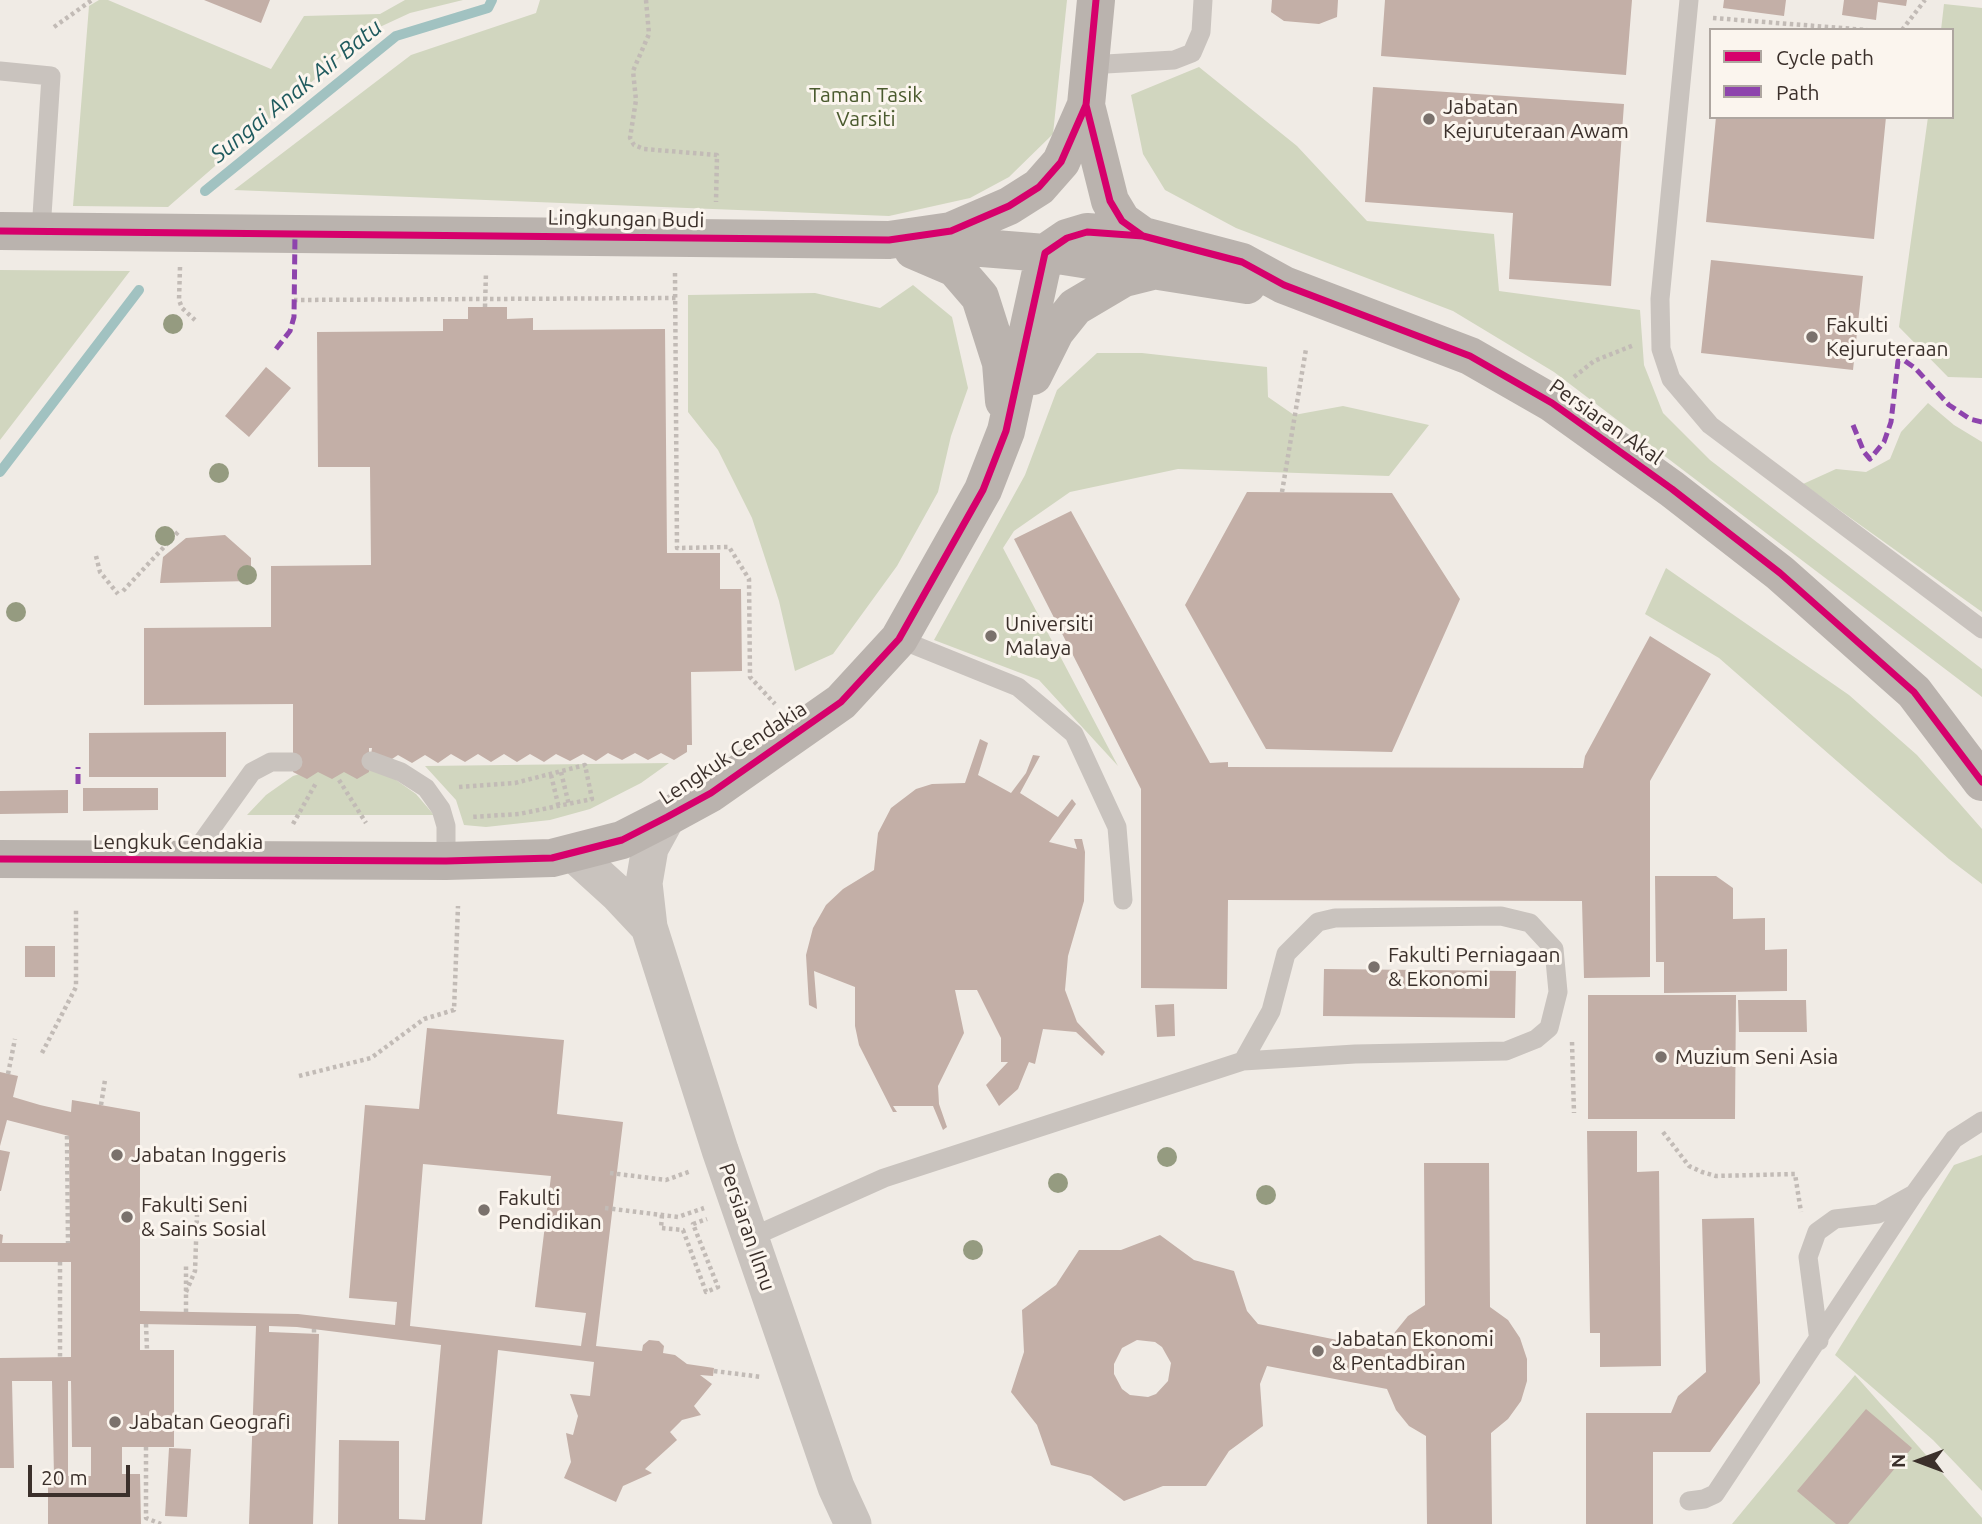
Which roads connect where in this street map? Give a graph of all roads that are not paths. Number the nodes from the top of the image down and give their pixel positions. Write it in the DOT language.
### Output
graph roads {
  1 [pos="1096,0"];
  2 [pos="1203,0"];
  3 [pos="1688,8"];
  4 [pos="1090,65"];
  5 [pos="0,71"];
  6 [pos="1086,105"];
  7 [pos="0,231"];
  8 [pos="41,231"];
  9 [pos="889,240"];
  10 [pos="1045,253"];
  11 [pos="1150,253"];
  12 [pos="1006,432"];
  13 [pos="1982,629"];
  14 [pos="899,639"];
  15 [pos="371,761"];
  16 [pos="293,762"];
  17 [pos="1982,782"];
  18 [pos="667,817"];
  19 [pos="574,854"];
  20 [pos="0,859"];
  21 [pos="189,860"];
  22 [pos="446,861"];
  23 [pos="1123,900"];
  24 [pos="649,927"];
  25 [pos="1243,1061"];
  26 [pos="1982,1121"];
  27 [pos="1914,1194"];
  28 [pos="751,1237"];
  29 [pos="1819,1341"];
  30 [pos="1689,1501"];
  31 [pos="853,1524"];
  1 -- 4 [label="street, Lingkungan Budi"];
  2 -- 4 [label="lane"];
  3 -- 13 [label="lane"];
  4 -- 6 [label="street, Lingkungan Budi"];
  5 -- 8 [label="lane"];
  6 -- 9 [label="street, Lingkungan Budi"];
  6 -- 11 [label="street, Persiaran Akal"];
  7 -- 8 [label="street, Lingkungan Budi"];
  8 -- 9 [label="street, Lingkungan Budi"];
  9 -- 10 [label="street, Lingkungan Budi"];
  9 -- 12 [label="street"];
  10 -- 11 [label="street, Persiaran Akal"];
  10 -- 12 [label="street, Lengkuk Cendakia"];
  11 -- 12 [label="street"];
  11 -- 17 [label="street, Persiaran Akal"];
  12 -- 14 [label="street, Lengkuk Cendakia"];
  14 -- 18 [label="street, Lengkuk Cendakia"];
  14 -- 23 [label="lane"];
  15 -- 22 [label="lane"];
  16 -- 21 [label="lane"];
  18 -- 19 [label="street, Lengkuk Cendakia"];
  18 -- 24 [label="street, Persiaran Ilmu"];
  19 -- 22 [label="street, Lengkuk Cendakia"];
  19 -- 24 [label="street, Persiaran Ilmu"];
  20 -- 21 [label="street, Lengkuk Cendakia"];
  21 -- 22 [label="street, Lengkuk Cendakia"];
  24 -- 28 [label="street, Persiaran Ilmu"];
  25 -- 25 [label="lane"];
  25 -- 28 [label="lane"];
  26 -- 27 [label="lane"];
  27 -- 29 [label="lane"];
  27 -- 29 [label="lane"];
  28 -- 31 [label="street, Persiaran Ilmu"];
  29 -- 30 [label="lane"];
}
